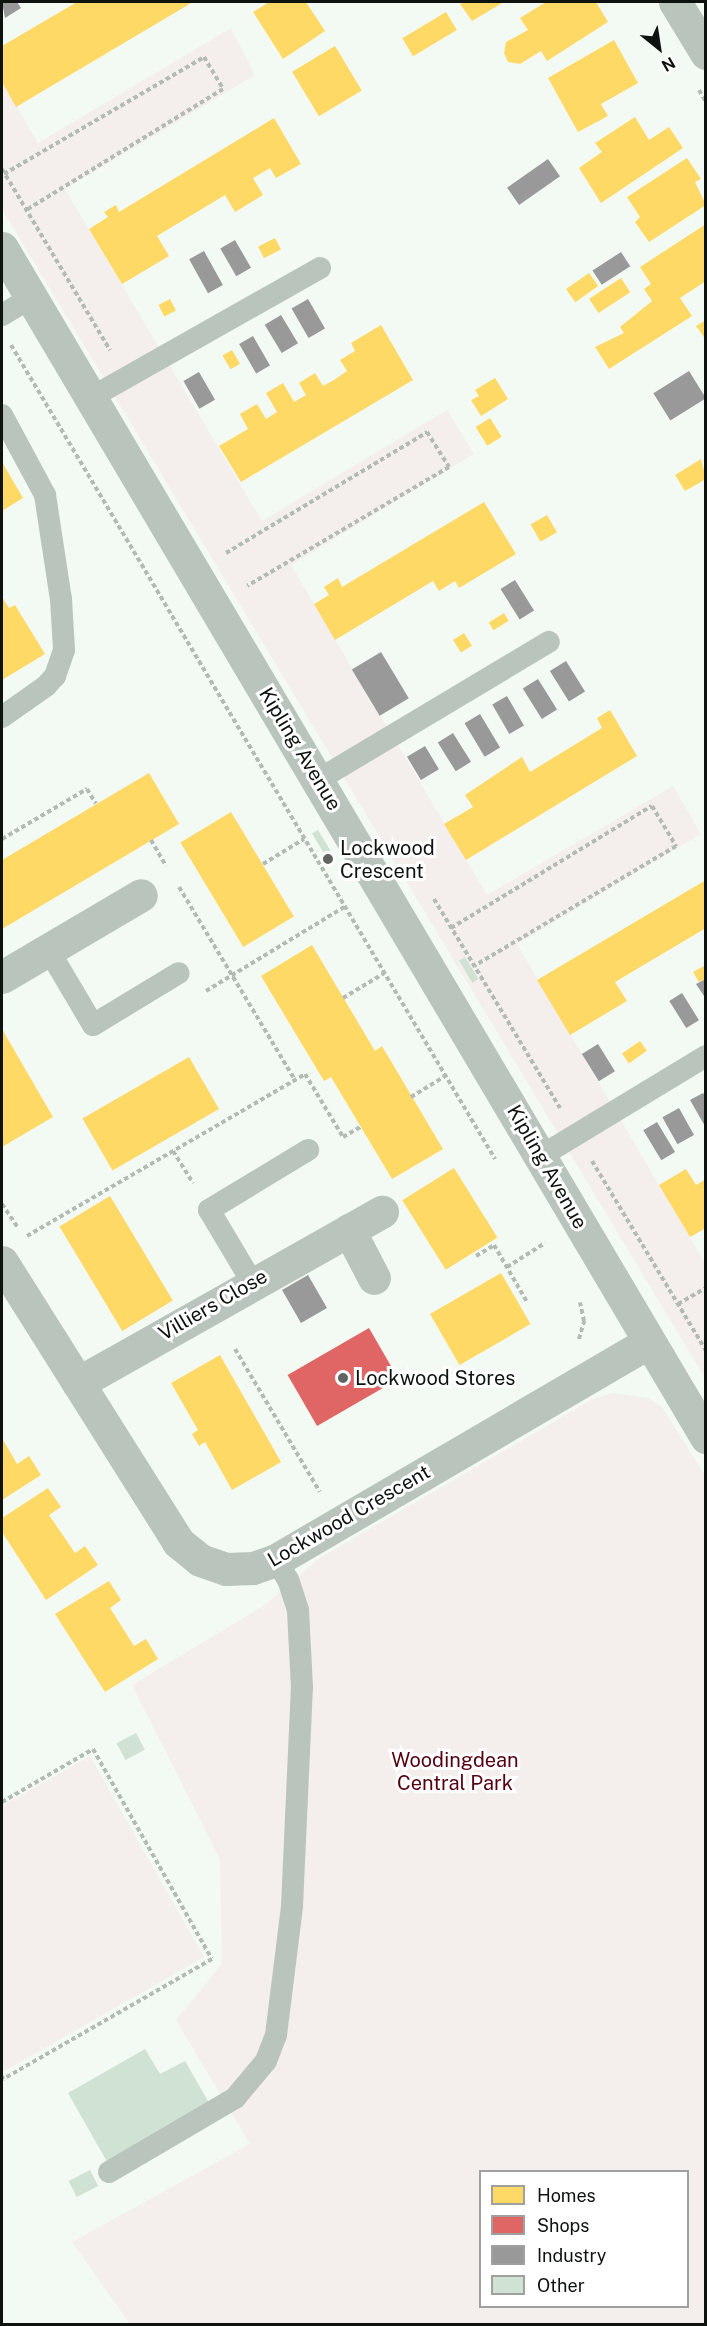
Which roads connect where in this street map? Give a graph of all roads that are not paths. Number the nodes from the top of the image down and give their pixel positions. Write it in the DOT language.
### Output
graph roads {
  1 [pos="675,2"];
  2 [pos="705,53"];
  3 [pos="2,248"];
  4 [pos="320,268"];
  5 [pos="32,297"];
  6 [pos="2,315"];
  7 [pos="92,397"];
  8 [pos="2,415"];
  9 [pos="549,642"];
  10 [pos="2,717"];
  11 [pos="318,780"];
  12 [pos="141,895"];
  13 [pos="48,949"];
  14 [pos="179,973"];
  15 [pos="2,977"];
  16 [pos="705,1056"];
  17 [pos="308,1150"];
  18 [pos="541,1156"];
  19 [pos="382,1212"];
  20 [pos="349,1230"];
  21 [pos="2,1262"];
  22 [pos="374,1278"];
  23 [pos="252,1282"];
  24 [pos="648,1343"];
  25 [pos="78,1383"];
  26 [pos="705,1437"];
  27 [pos="276,1560"];
  28 [pos="109,2172"];
  1 -- 2 [label="street"];
  3 -- 5 [label="street, Kipling Avenue"];
  4 -- 7 [label="lane"];
  5 -- 6 [label="lane"];
  5 -- 7 [label="street, Kipling Avenue"];
  7 -- 11 [label="street, Kipling Avenue"];
  8 -- 10 [label="lane"];
  9 -- 11 [label="lane"];
  11 -- 18 [label="street, Kipling Avenue"];
  12 -- 13 [label="street"];
  13 -- 14 [label="lane"];
  13 -- 15 [label="street"];
  16 -- 18 [label="lane"];
  17 -- 23 [label="lane"];
  18 -- 24 [label="street, Kipling Avenue"];
  19 -- 20 [label="street, Villiers Close"];
  20 -- 22 [label="street"];
  20 -- 23 [label="street, Villiers Close"];
  21 -- 25 [label="street, Lockwood Crescent"];
  23 -- 25 [label="street, Villiers Close"];
  24 -- 26 [label="street, Kipling Avenue"];
  24 -- 27 [label="street, Lockwood Crescent"];
  25 -- 27 [label="street, Lockwood Crescent"];
  27 -- 28 [label="lane"];
}
